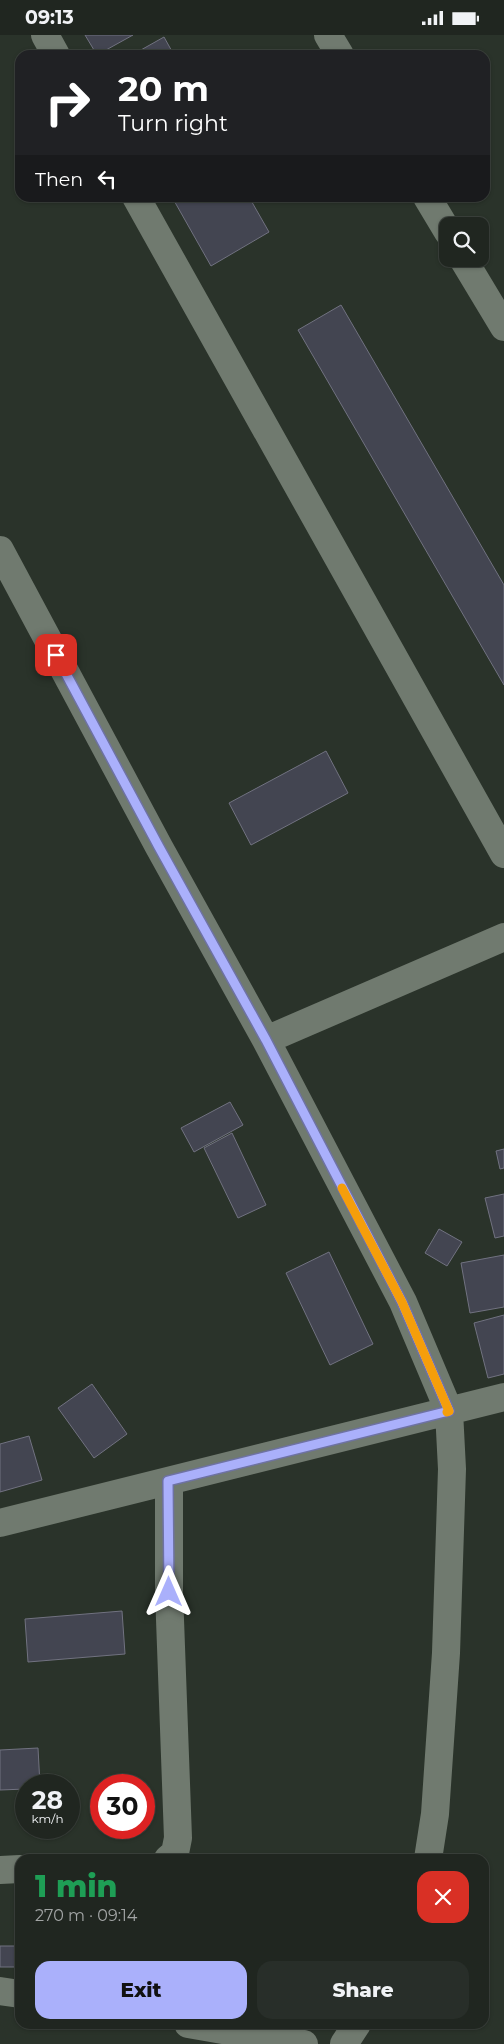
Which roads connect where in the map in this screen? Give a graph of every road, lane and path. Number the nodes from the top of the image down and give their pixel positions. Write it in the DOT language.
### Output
graph roads {
  1 [pos="45,35"];
  2 [pos="328,35"];
  3 [pos="53,50"];
  4 [pos="337,50"];
  5 [pos="139,202"];
  6 [pos="430,202"];
  7 [pos="439,217"];
  8 [pos="468,267"];
  9 [pos="504,327"];
  10 [pos="0,549"];
  11 [pos="504,854"];
  12 [pos="504,937"];
  13 [pos="266,1040"];
  14 [pos="504,1397"];
  15 [pos="449,1411"];
  16 [pos="168,1481"];
  17 [pos="0,1523"];
  18 [pos="174,1854"];
  19 [pos="429,1854"];
  20 [pos="15,1869"];
  21 [pos="0,1870"];
  22 [pos="0,1991"];
  23 [pos="15,1993"];
  24 [pos="217,2029"];
  25 [pos="354,2029"];
  26 [pos="304,2044"];
  27 [pos="344,2044"];
  1 -- 3 [label="street"];
  2 -- 4 [label="street"];
  5 -- 11 [label="street"];
  6 -- 7 [label="street"];
  8 -- 9 [label="street"];
  10 -- 13 [label="street"];
  12 -- 13 [label="street"];
  13 -- 15 [label="street"];
  14 -- 15 [label="street"];
  15 -- 16 [label="street"];
  15 -- 19 [label="street"];
  16 -- 17 [label="street"];
  16 -- 18 [label="street"];
  20 -- 21 [label="street"];
  22 -- 23 [label="street"];
  24 -- 26 [label="street"];
  25 -- 27 [label="street"];
}
